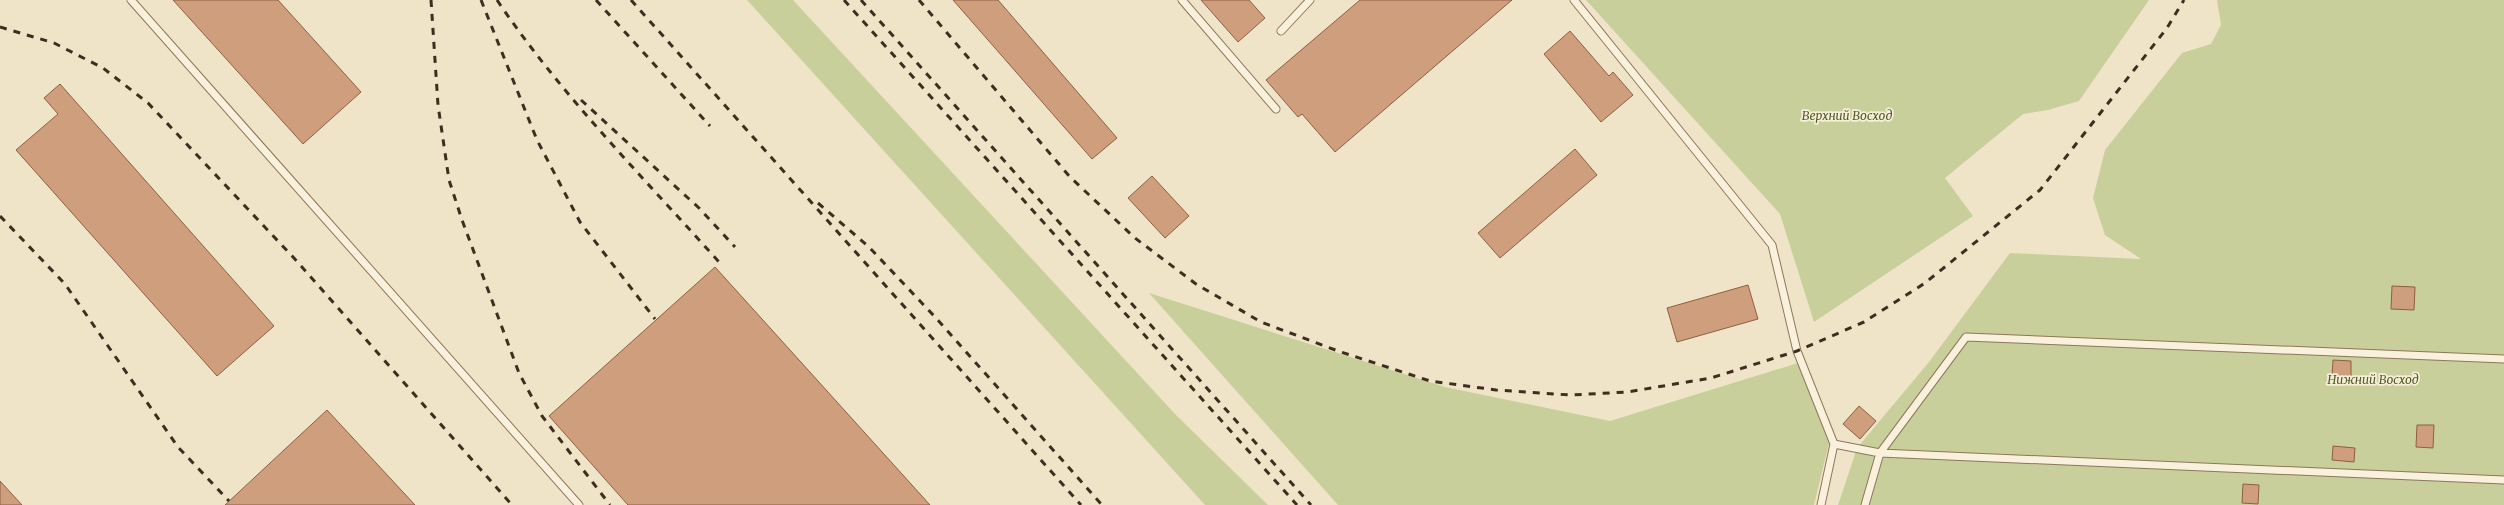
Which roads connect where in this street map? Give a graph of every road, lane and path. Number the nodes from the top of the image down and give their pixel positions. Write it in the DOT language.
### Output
graph roads {
  1 [pos="131,0"];
  2 [pos="1182,0"];
  3 [pos="1310,0"];
  4 [pos="1574,0"];
  5 [pos="1281,31"];
  6 [pos="1276,109"];
  7 [pos="2504,359"];
  8 [pos="1834,444"];
  9 [pos="1880,453"];
  10 [pos="2504,480"];
  11 [pos="579,505"];
  12 [pos="1822,505"];
  13 [pos="1865,505"];
  1 -- 11 [label="lane"];
  2 -- 6 [label="lane"];
  3 -- 5 [label="lane"];
  4 -- 8 [label="lane"];
  7 -- 9 [label="lane"];
  8 -- 9 [label="lane"];
  8 -- 12 [label="lane"];
  9 -- 10 [label="lane"];
  9 -- 13 [label="lane"];
}
